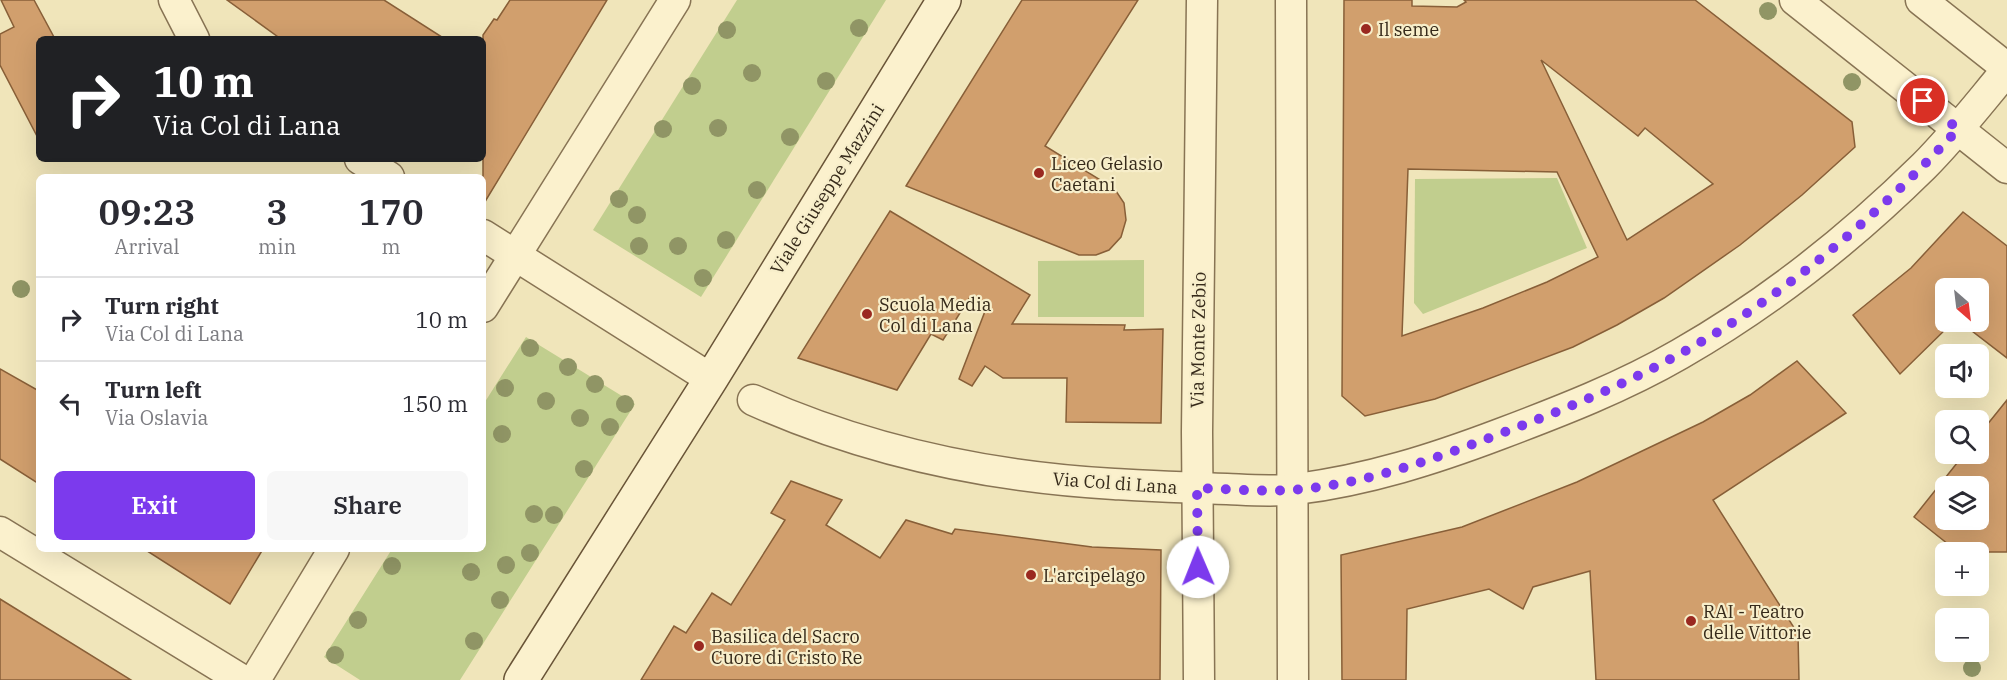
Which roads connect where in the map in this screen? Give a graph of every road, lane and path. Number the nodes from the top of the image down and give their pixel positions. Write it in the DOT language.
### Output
graph roads {
  1 [pos="174,0"];
  2 [pos="675,0"];
  3 [pos="944,0"];
  4 [pos="1202,0"];
  5 [pos="1291,0"];
  6 [pos="1795,0"];
  7 [pos="1921,0"];
  8 [pos="192,36"];
  9 [pos="2007,69"];
  10 [pos="1958,129"];
  11 [pos="365,162"];
  12 [pos="2007,168"];
  13 [pos="384,174"];
  14 [pos="486,237"];
  15 [pos="515,255"];
  16 [pos="486,302"];
  17 [pos="711,379"];
  18 [pos="753,400"];
  19 [pos="1197,488"];
  20 [pos="1293,490"];
  21 [pos="0,532"];
  22 [pos="332,552"];
  23 [pos="242,680"];
  24 [pos="255,680"];
  25 [pos="521,680"];
  26 [pos="1199,680"];
  27 [pos="1293,680"];
  1 -- 8 [label="street"];
  2 -- 15 [label="street"];
  3 -- 17 [label="main road, Viale Giuseppe Mazzini"];
  4 -- 19 [label="street, Via Monte Zebio"];
  5 -- 20 [label="street"];
  6 -- 10 [label="street"];
  7 -- 9 [label="street"];
  9 -- 10 [label="street, Via Col di Lana"];
  10 -- 12 [label="street"];
  10 -- 20 [label="street, Via Col di Lana"];
  11 -- 13 [label="street"];
  14 -- 15 [label="street"];
  15 -- 16 [label="street"];
  15 -- 17 [label="street"];
  17 -- 25 [label="main road, Viale Giuseppe Mazzini"];
  18 -- 19 [label="street, Via Col di Lana"];
  19 -- 20 [label="street, Via Col di Lana"];
  19 -- 26 [label="street, Via Monte Zebio"];
  20 -- 27 [label="street"];
  21 -- 23 [label="street"];
  22 -- 24 [label="street"];
}
